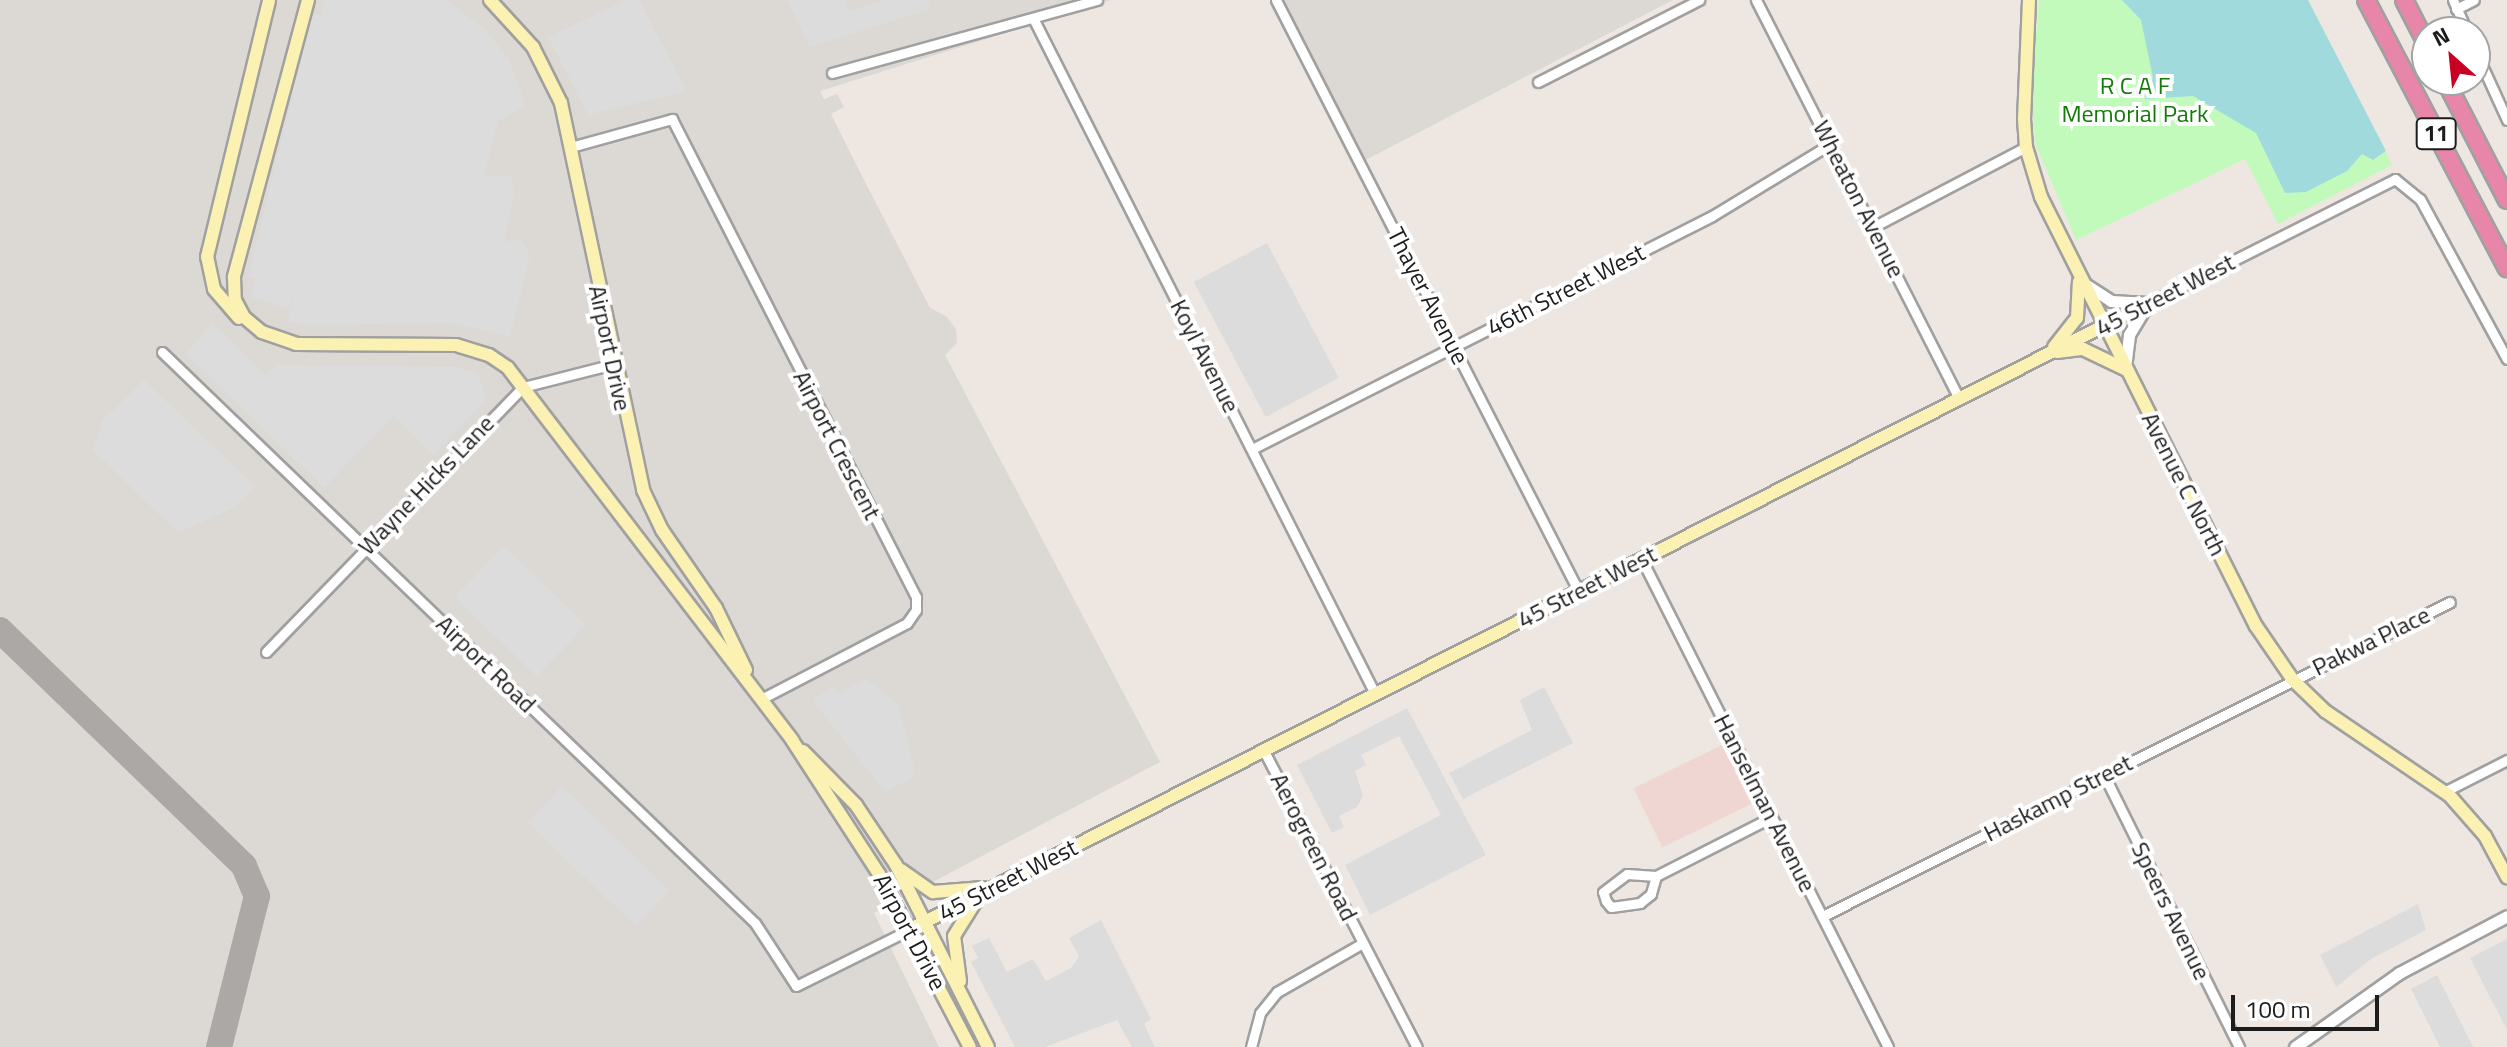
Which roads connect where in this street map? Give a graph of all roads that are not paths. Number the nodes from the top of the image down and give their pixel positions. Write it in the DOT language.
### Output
graph roads {
  1 [pos="269,0"];
  2 [pos="308,0"];
  3 [pos="490,0"];
  4 [pos="1097,0"];
  5 [pos="1276,0"];
  6 [pos="1699,0"];
  7 [pos="1756,0"];
  8 [pos="2029,0"];
  9 [pos="2366,0"];
  10 [pos="2474,0"];
  11 [pos="2455,4"];
  12 [pos="1033,18"];
  13 [pos="832,73"];
  14 [pos="1538,82"];
  15 [pos="2491,85"];
  16 [pos="2453,96"];
  17 [pos="2507,120"];
  18 [pos="1832,143"];
  19 [pos="571,147"];
  20 [pos="2026,147"];
  21 [pos="2507,200"];
  22 [pos="1873,227"];
  23 [pos="2507,268"];
  24 [pos="2079,278"];
  25 [pos="2148,303"];
  26 [pos="2103,326"];
  27 [pos="257,329"];
  28 [pos="1454,347"];
  29 [pos="162,352"];
  30 [pos="2049,353"];
  31 [pos="2507,359"];
  32 [pos="613,364"];
  33 [pos="2125,369"];
  34 [pos="523,387"];
  35 [pos="1959,399"];
  36 [pos="1252,449"];
  37 [pos="366,548"];
  38 [pos="1642,560"];
  39 [pos="1579,592"];
  40 [pos="2450,602"];
  41 [pos="266,652"];
  42 [pos="2293,680"];
  43 [pos="1375,694"];
  44 [pos="758,695"];
  45 [pos="792,740"];
  46 [pos="1264,751"];
  47 [pos="2507,760"];
  48 [pos="2104,775"];
  49 [pos="2444,792"];
  50 [pos="1772,817"];
  51 [pos="896,865"];
  52 [pos="1656,876"];
  53 [pos="2507,877"];
  54 [pos="988,890"];
  55 [pos="1823,916"];
  56 [pos="2507,916"];
  57 [pos="924,922"];
  58 [pos="909,930"];
  59 [pos="1363,943"];
  60 [pos="796,986"];
  61 [pos="963,996"];
  62 [pos="970,1047"];
  63 [pos="988,1047"];
  64 [pos="1251,1047"];
  65 [pos="1417,1047"];
  66 [pos="1888,1047"];
  67 [pos="2239,1047"];
  68 [pos="2295,1047"];
  1 -- 27 [label="main road, Airport Drive"];
  2 -- 27 [label="main road"];
  3 -- 19 [label="main road, Airport Drive"];
  4 -- 12 [label="street"];
  5 -- 28 [label="street, Thayer Avenue"];
  6 -- 14 [label="street"];
  7 -- 18 [label="street, Wheaton Avenue"];
  8 -- 20 [label="main road, Avenue C North"];
  9 -- 23 [label="highway, 11"];
  10 -- 11 [label="street"];
  12 -- 13 [label="street"];
  12 -- 36 [label="street, Koyl Avenue"];
  15 -- 17 [label="street"];
  16 -- 21 [label="highway, 11"];
  18 -- 22 [label="street, Wheaton Avenue"];
  18 -- 28 [label="street, 46th Street West"];
  19 -- 32 [label="main road, Airport Drive"];
  19 -- 44 [label="street, Airport Crescent"];
  20 -- 22 [label="street"];
  20 -- 24 [label="main road, Avenue C North"];
  22 -- 35 [label="street, Wheaton Avenue"];
  24 -- 25 [label="street"];
  24 -- 26 [label="main road, Avenue C North"];
  24 -- 30 [label="main road"];
  25 -- 26 [label="street, 45 Street West"];
  25 -- 31 [label="street, 45 Street West"];
  25 -- 33 [label="street"];
  26 -- 30 [label="main road, 45 Street West"];
  26 -- 33 [label="main road, Avenue C North"];
  27 -- 34 [label="main road, Airport Drive"];
  28 -- 36 [label="street, 46th Street West"];
  28 -- 39 [label="street, Thayer Avenue"];
  29 -- 37 [label="street, Airport Road"];
  30 -- 33 [label="main road"];
  30 -- 35 [label="main road, 45 Street West"];
  32 -- 34 [label="street"];
  32 -- 44 [label="main road, Airport Drive"];
  33 -- 42 [label="main road, Avenue C North"];
  34 -- 37 [label="street, Wayne Hicks Lane"];
  34 -- 44 [label="main road, Airport Drive"];
  35 -- 38 [label="main road, 45 Street West"];
  36 -- 43 [label="street, Koyl Avenue"];
  37 -- 41 [label="street, Wayne Hicks Lane"];
  37 -- 60 [label="street, Airport Road"];
  38 -- 39 [label="main road, 45 Street West"];
  38 -- 50 [label="street, Hanselman Avenue"];
  39 -- 43 [label="main road, 45 Street West"];
  40 -- 42 [label="street, Pakwa Place"];
  42 -- 48 [label="street, Haskamp Street"];
  42 -- 49 [label="main road, Avenue C North"];
  43 -- 46 [label="main road, 45 Street West"];
  44 -- 45 [label="main road, Airport Drive"];
  45 -- 51 [label="main road, Airport Drive"];
  45 -- 58 [label="main road, Airport Drive"];
  46 -- 54 [label="main road, 45 Street West"];
  46 -- 59 [label="street, Aerogreen Road"];
  47 -- 49 [label="street"];
  48 -- 55 [label="street, Haskamp Street"];
  48 -- 67 [label="street, Speers Avenue"];
  49 -- 53 [label="main road, Avenue C North"];
  50 -- 52 [label="street"];
  50 -- 55 [label="street, Hanselman Avenue"];
  51 -- 54 [label="main road"];
  51 -- 57 [label="main road, Airport Drive"];
  52 -- 52 [label="street"];
  54 -- 57 [label="main road, 45 Street West"];
  54 -- 61 [label="main road"];
  55 -- 66 [label="street, Hanselman Avenue"];
  56 -- 68 [label="street"];
  57 -- 58 [label="main road, 45 Street West"];
  57 -- 61 [label="main road, Airport Drive"];
  58 -- 60 [label="street, 45 Street West"];
  58 -- 62 [label="main road, Airport Drive"];
  59 -- 64 [label="street"];
  59 -- 65 [label="street, Aerogreen Road"];
  61 -- 63 [label="main road, Airport Drive"];
}
